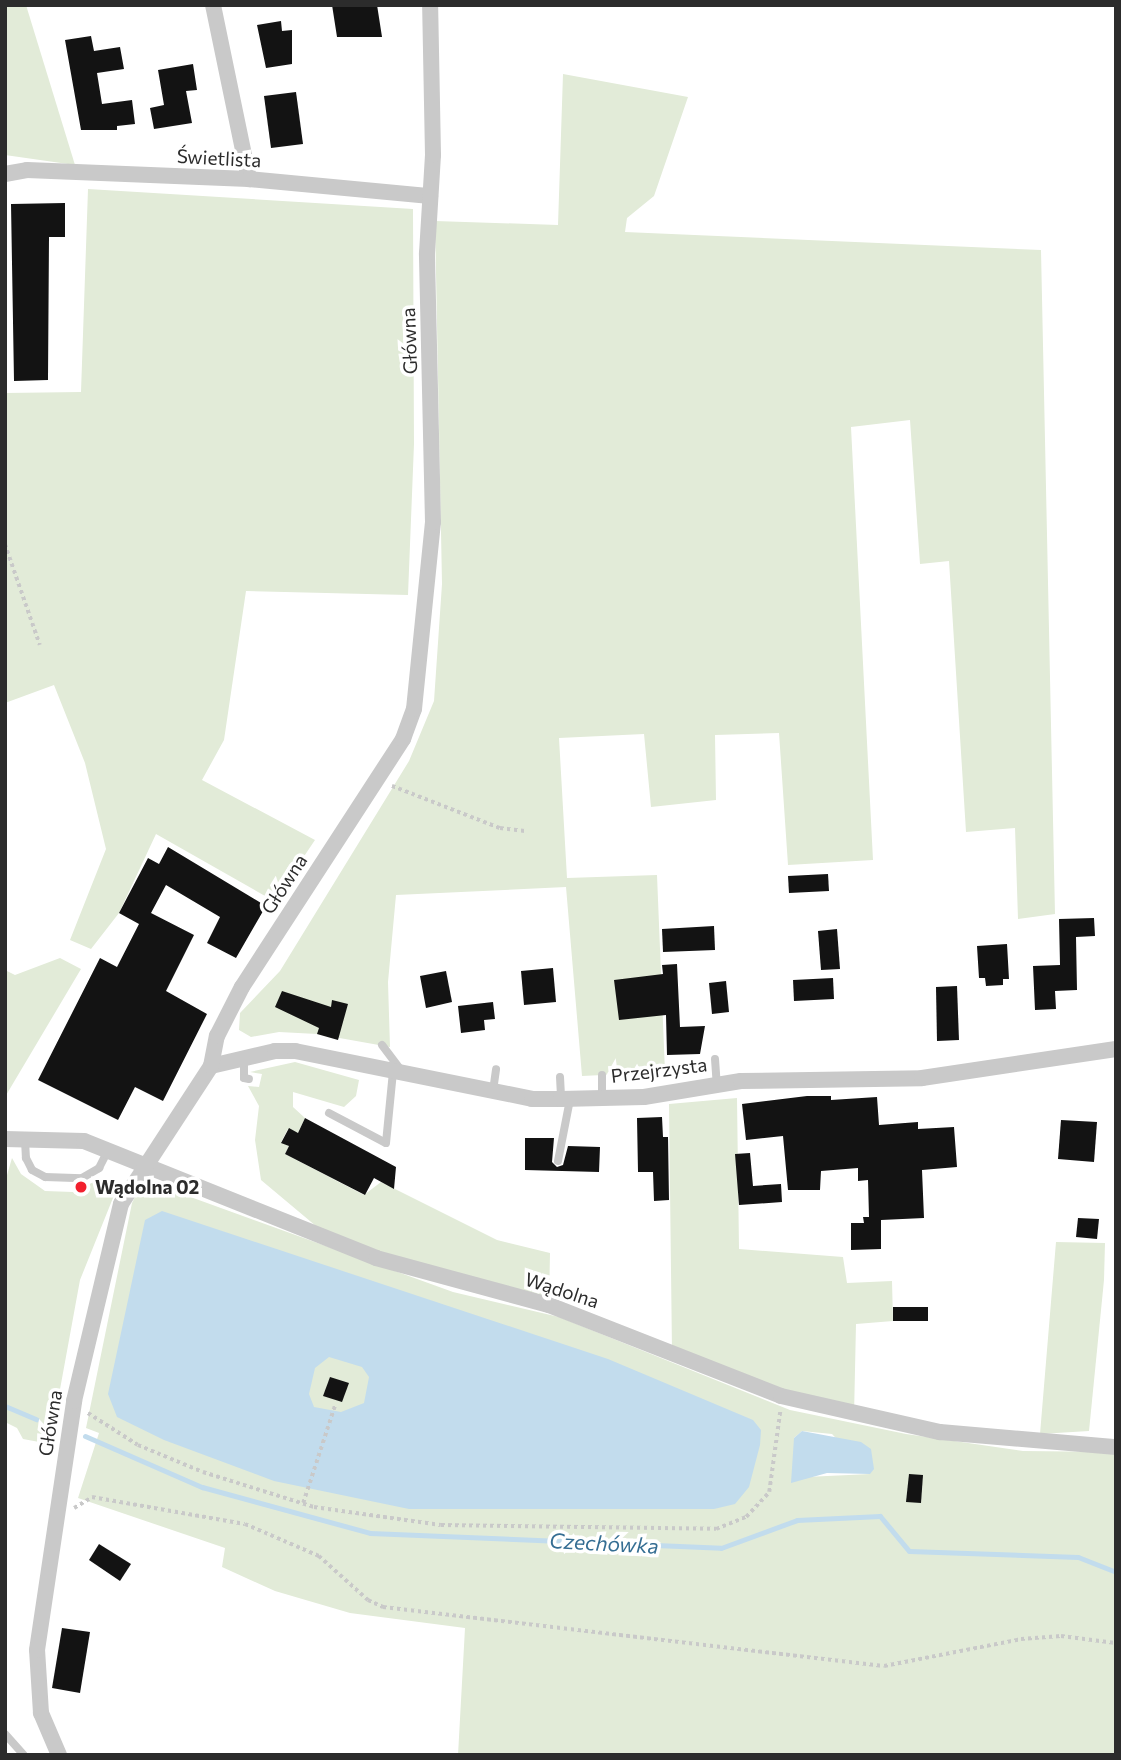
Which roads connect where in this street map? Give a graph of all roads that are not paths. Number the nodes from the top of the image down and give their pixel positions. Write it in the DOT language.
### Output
graph roads {
  1 [pos="213,5"];
  2 [pos="430,5"];
  3 [pos="5,174"];
  4 [pos="249,179"];
  5 [pos="430,196"];
  6 [pos="382,1045"];
  7 [pos="1116,1049"];
  8 [pos="244,1058"];
  9 [pos="715,1059"];
  10 [pos="211,1066"];
  11 [pos="496,1069"];
  12 [pos="398,1072"];
  13 [pos="602,1075"];
  14 [pos="559,1077"];
  15 [pos="249,1079"];
  16 [pos="717,1085"];
  17 [pos="493,1091"];
  18 [pos="602,1098"];
  19 [pos="566,1099"];
  20 [pos="329,1113"];
  21 [pos="5,1139"];
  22 [pos="25,1140"];
  23 [pos="108,1149"];
  24 [pos="558,1161"];
  25 [pos="145,1164"];
  26 [pos="1116,1447"];
  27 [pos="5,1734"];
  28 [pos="24,1755"];
  29 [pos="59,1755"];
  1 -- 4 [label="street"];
  2 -- 5 [label="street, Główna"];
  3 -- 4 [label="street, Świetlista"];
  4 -- 5 [label="street, Świetlista"];
  5 -- 10 [label="street, Główna"];
  6 -- 12 [label="lane"];
  7 -- 16 [label="street, Przejrzysta"];
  8 -- 10 [label="street, Przejrzysta"];
  8 -- 12 [label="street, Przejrzysta"];
  8 -- 15 [label="lane"];
  9 -- 16 [label="lane"];
  10 -- 25 [label="street, Główna"];
  11 -- 17 [label="lane"];
  12 -- 17 [label="street, Przejrzysta"];
  12 -- 20 [label="lane"];
  13 -- 18 [label="lane"];
  14 -- 19 [label="lane"];
  16 -- 18 [label="street, Przejrzysta"];
  17 -- 19 [label="street, Przejrzysta"];
  18 -- 19 [label="street, Przejrzysta"];
  19 -- 24 [label="lane"];
  21 -- 22 [label="street, Wądolna"];
  22 -- 23 [label="street, Wądolna"];
  22 -- 23 [label="lane"];
  23 -- 25 [label="street, Wądolna"];
  25 -- 26 [label="street, Wądolna"];
  25 -- 29 [label="street, Główna"];
  27 -- 28 [label="lane"];
}
